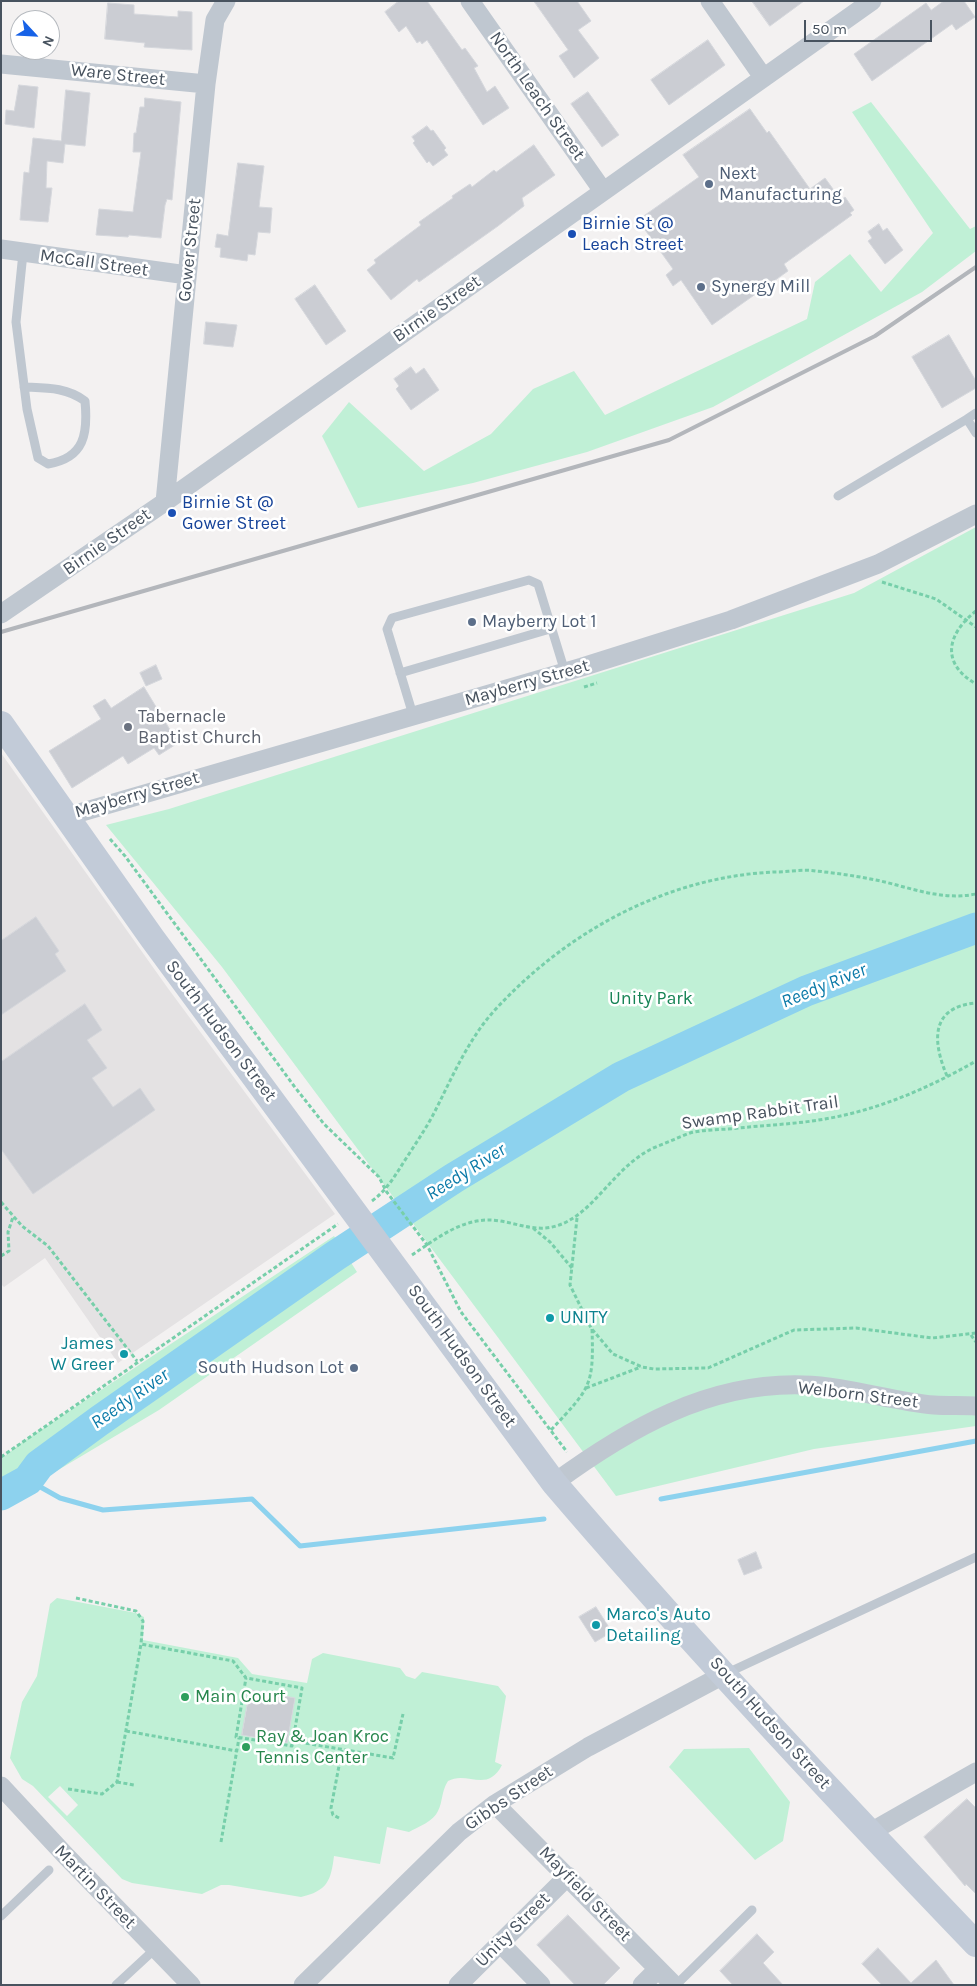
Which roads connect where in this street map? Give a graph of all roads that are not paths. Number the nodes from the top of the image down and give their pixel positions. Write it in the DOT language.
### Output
graph roads {
  1 [pos="226,1"];
  2 [pos="470,1"];
  3 [pos="710,1"];
  4 [pos="872,1"];
  5 [pos="1,64"];
  6 [pos="763,78"];
  7 [pos="206,84"];
  8 [pos="603,191"];
  9 [pos="1,249"];
  10 [pos="22,253"];
  11 [pos="187,275"];
  12 [pos="24,387"];
  13 [pos="976,413"];
  14 [pos="967,419"];
  15 [pos="976,433"];
  16 [pos="838,496"];
  17 [pos="165,502"];
  18 [pos="976,514"];
  19 [pos="1,614"];
  20 [pos="550,629"];
  21 [pos="564,672"];
  22 [pos="400,673"];
  23 [pos="413,715"];
  24 [pos="1,724"];
  25 [pos="65,817"];
  26 [pos="976,1406"];
  27 [pos="554,1483"];
  28 [pos="976,1557"];
  29 [pos="725,1674"];
  30 [pos="975,1773"];
  31 [pos="3,1791"];
  32 [pos="495,1804"];
  33 [pos="869,1833"];
  34 [pos="49,1870"];
  35 [pos="568,1876"];
  36 [pos="752,1910"];
  37 [pos="1,1916"];
  38 [pos="500,1943"];
  39 [pos="976,1944"];
  40 [pos="154,1948"];
  41 [pos="658,1969"];
  42 [pos="116,1985"];
  43 [pos="191,1985"];
  44 [pos="303,1985"];
  45 [pos="458,1985"];
  46 [pos="541,1985"];
  47 [pos="642,1985"];
  48 [pos="675,1985"];
  1 -- 7 [label="street, Gower Street"];
  2 -- 8 [label="street, North Leach Street"];
  3 -- 6 [label="street"];
  4 -- 6 [label="street, Birnie Street"];
  5 -- 7 [label="street, Ware Street"];
  6 -- 8 [label="street, Birnie Street"];
  7 -- 11 [label="street, Gower Street"];
  8 -- 17 [label="street, Birnie Street"];
  9 -- 10 [label="street, McCall Street"];
  10 -- 11 [label="street, McCall Street"];
  10 -- 12 [label="lane"];
  11 -- 17 [label="street, Gower Street"];
  12 -- 12 [label="lane"];
  13 -- 14 [label="lane"];
  14 -- 15 [label="lane"];
  14 -- 16 [label="lane"];
  17 -- 19 [label="street, Birnie Street"];
  18 -- 21 [label="street, Mayberry Street"];
  20 -- 21 [label="lane"];
  20 -- 22 [label="lane"];
  20 -- 22 [label="lane"];
  21 -- 23 [label="street, Mayberry Street"];
  22 -- 23 [label="lane"];
  23 -- 25 [label="street, Mayberry Street"];
  24 -- 25 [label="street, South Hudson Street"];
  25 -- 27 [label="street, South Hudson Street"];
  26 -- 27 [label="street, Welborn Street"];
  27 -- 29 [label="street, South Hudson Street"];
  28 -- 29 [label="lane"];
  29 -- 32 [label="street, Gibbs Street"];
  29 -- 33 [label="street, South Hudson Street"];
  30 -- 33 [label="street"];
  31 -- 40 [label="street, Martin Street"];
  32 -- 35 [label="street, Mayfield Street"];
  32 -- 44 [label="street, Gibbs Street"];
  33 -- 39 [label="street, South Hudson Street"];
  34 -- 37 [label="lane"];
  35 -- 38 [label="street, Unity Street"];
  35 -- 41 [label="street, Mayfield Street"];
  36 -- 48 [label="lane"];
  38 -- 45 [label="street, Unity Street"];
  38 -- 46 [label="street"];
  40 -- 42 [label="lane"];
  40 -- 43 [label="street, Martin Street"];
  41 -- 47 [label="street"];
  41 -- 48 [label="street, Mayfield Street"];
}
